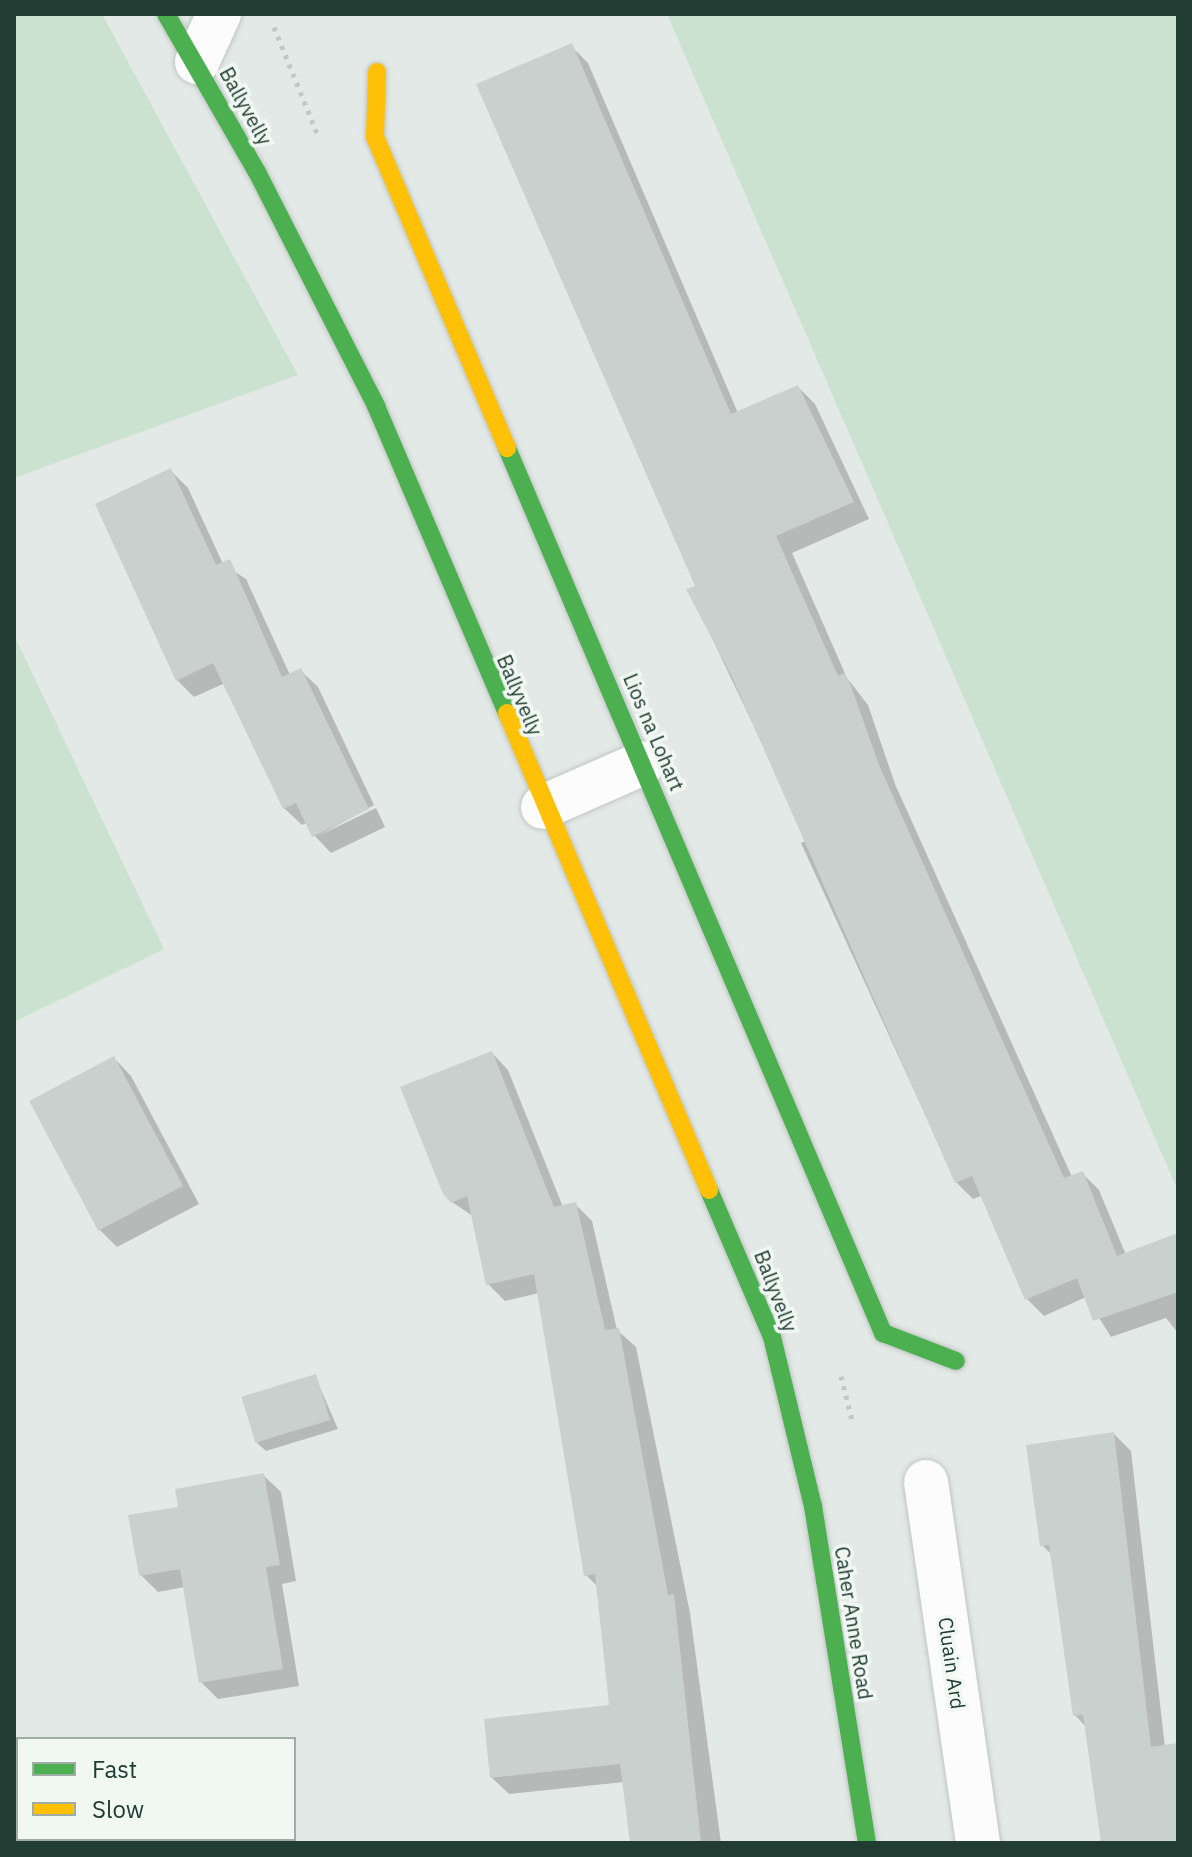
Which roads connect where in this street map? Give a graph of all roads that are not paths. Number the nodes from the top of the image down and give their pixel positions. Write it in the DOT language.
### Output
graph roads {
  1 [pos="166,14"];
  2 [pos="219,14"];
  3 [pos="197,62"];
  4 [pos="377,72"];
  5 [pos="643,763"];
  6 [pos="543,807"];
  7 [pos="956,1361"];
  8 [pos="794,1412"];
  9 [pos="926,1482"];
  10 [pos="867,1843"];
  11 [pos="978,1843"];
  1 -- 3 [label="street, Ballyvelly"];
  2 -- 3 [label="street"];
  3 -- 6 [label="street, Ballyvelly"];
  4 -- 5 [label="street, Lios na Lohart"];
  5 -- 6 [label="street"];
  5 -- 7 [label="street, Lios na Lohart"];
  6 -- 8 [label="street, Ballyvelly"];
  8 -- 10 [label="street, Caher Anne Road"];
  9 -- 11 [label="street, Cluain Ard"];
}
